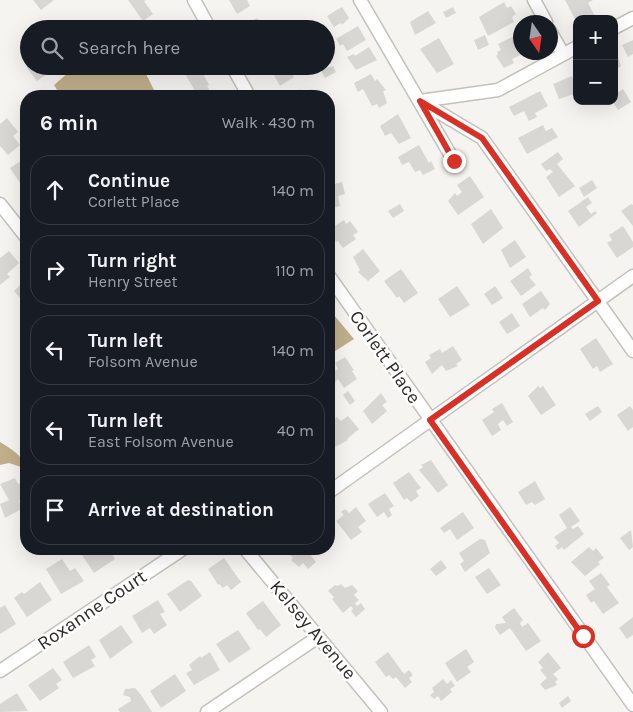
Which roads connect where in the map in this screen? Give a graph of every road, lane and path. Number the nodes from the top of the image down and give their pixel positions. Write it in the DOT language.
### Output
graph roads {
  1 [pos="194,0"];
  2 [pos="360,0"];
  3 [pos="534,0"];
  4 [pos="542,15"];
  5 [pos="633,18"];
  6 [pos="205,20"];
  7 [pos="618,26"];
  8 [pos="558,45"];
  9 [pos="573,49"];
  10 [pos="563,54"];
  11 [pos="237,75"];
  12 [pos="246,90"];
  13 [pos="420,101"];
  14 [pos="454,161"];
  15 [pos="0,204"];
  16 [pos="20,229"];
  17 [pos="633,276"];
  18 [pos="335,285"];
  19 [pos="598,301"];
  20 [pos="633,351"];
  21 [pos="430,420"];
  22 [pos="335,488"];
  23 [pos="174,555"];
  24 [pos="251,555"];
  25 [pos="318,637"];
  26 [pos="0,671"];
  27 [pos="633,706"];
  28 [pos="207,712"];
  29 [pos="381,712"];
  1 -- 6 [label="street"];
  2 -- 13 [label="street"];
  3 -- 4 [label="street"];
  5 -- 7 [label="street"];
  8 -- 10 [label="street"];
  9 -- 10 [label="street"];
  10 -- 13 [label="street"];
  11 -- 12 [label="street"];
  13 -- 14 [label="street"];
  13 -- 19 [label="street"];
  15 -- 16 [label="street"];
  17 -- 19 [label="street"];
  18 -- 21 [label="street, Corlett Place"];
  19 -- 20 [label="street"];
  19 -- 21 [label="street"];
  21 -- 22 [label="street"];
  21 -- 27 [label="street, Corlett Place"];
  23 -- 26 [label="street, Roxanne Court"];
  24 -- 25 [label="street, Kelsey Avenue"];
  25 -- 28 [label="street"];
  25 -- 29 [label="street, Kelsey Avenue"];
}
